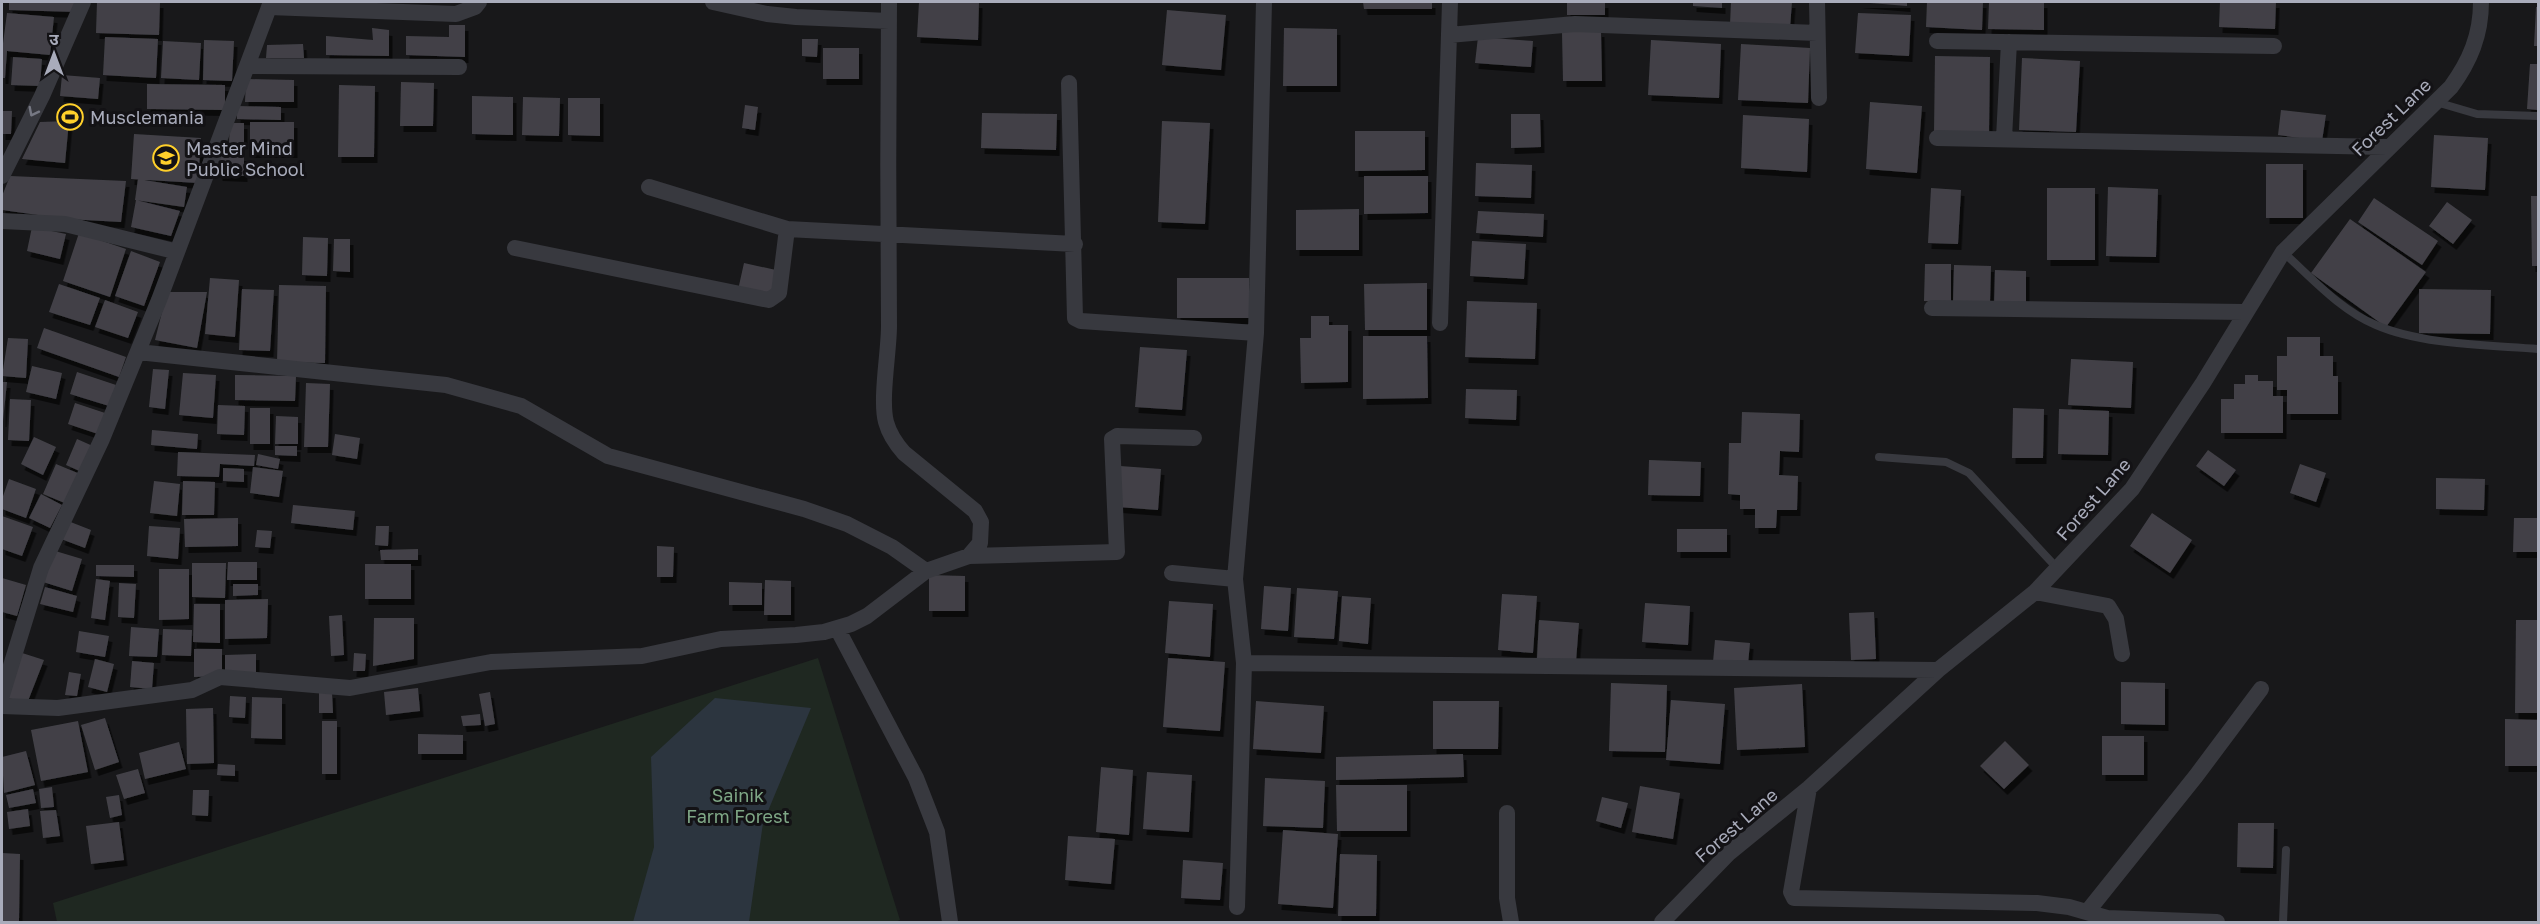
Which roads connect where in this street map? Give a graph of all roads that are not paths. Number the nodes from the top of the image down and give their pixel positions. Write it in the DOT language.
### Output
graph roads {
  1 [pos="83,2"];
  2 [pos="479,2"];
  3 [pos="713,2"];
  4 [pos="889,2"];
  5 [pos="1264,2"];
  6 [pos="1450,2"];
  7 [pos="1817,2"];
  8 [pos="2481,2"];
  9 [pos="269,4"];
  10 [pos="889,21"];
  11 [pos="1817,33"];
  12 [pos="1449,35"];
  13 [pos="1937,41"];
  14 [pos="2009,42"];
  15 [pos="2274,46"];
  16 [pos="247,66"];
  17 [pos="459,67"];
  18 [pos="1069,83"];
  19 [pos="1819,98"];
  20 [pos="2435,102"];
  21 [pos="2538,116"];
  22 [pos="1937,138"];
  23 [pos="2004,138"];
  24 [pos="2388,147"];
  25 [pos="2,176"];
  26 [pos="649,187"];
  27 [pos="2,222"];
  28 [pos="787,229"];
  29 [pos="886,235"];
  30 [pos="1075,244"];
  31 [pos="515,248"];
  32 [pos="170,250"];
  33 [pos="2283,252"];
  34 [pos="1932,308"];
  35 [pos="2244,312"];
  36 [pos="1440,323"];
  37 [pos="1256,333"];
  38 [pos="2538,349"];
  39 [pos="138,352"];
  40 [pos="1194,438"];
  41 [pos="1878,457"];
  42 [pos="969,556"];
  43 [pos="2057,568"];
  44 [pos="926,571"];
  45 [pos="1172,573"];
  46 [pos="1235,579"];
  47 [pos="2035,592"];
  48 [pos="837,628"];
  49 [pos="2122,654"];
  50 [pos="1244,663"];
  51 [pos="1938,670"];
  52 [pos="2261,689"];
  53 [pos="2,695"];
  54 [pos="2,706"];
  55 [pos="1809,788"];
  56 [pos="1508,813"];
  57 [pos="2286,850"];
  58 [pos="1237,907"];
  59 [pos="2094,917"];
  60 [pos="950,922"];
  61 [pos="1511,922"];
  62 [pos="1662,922"];
  63 [pos="2217,922"];
  64 [pos="2283,922"];
  1 -- 25 [label="street, one-way"];
  2 -- 9 [label="street"];
  3 -- 10 [label="street"];
  4 -- 10 [label="street"];
  5 -- 37 [label="street"];
  6 -- 12 [label="street"];
  7 -- 11 [label="street"];
  8 -- 20 [label="street, Forest Lane"];
  9 -- 16 [label="street"];
  10 -- 29 [label="street"];
  11 -- 12 [label="street"];
  11 -- 19 [label="street"];
  12 -- 36 [label="street"];
  13 -- 14 [label="street"];
  14 -- 15 [label="street"];
  14 -- 23 [label="street"];
  16 -- 17 [label="street"];
  16 -- 39 [label="street"];
  18 -- 30 [label="street"];
  20 -- 21 [label="lane"];
  20 -- 24 [label="street, Forest Lane"];
  22 -- 23 [label="street"];
  23 -- 24 [label="street"];
  24 -- 33 [label="street, Forest Lane"];
  26 -- 28 [label="street"];
  27 -- 32 [label="street"];
  28 -- 29 [label="street"];
  28 -- 31 [label="street"];
  29 -- 30 [label="street"];
  29 -- 42 [label="street"];
  30 -- 37 [label="street"];
  33 -- 35 [label="street, Forest Lane"];
  33 -- 38 [label="lane"];
  34 -- 35 [label="street"];
  35 -- 43 [label="street, Forest Lane"];
  37 -- 46 [label="street"];
  39 -- 44 [label="street"];
  39 -- 53 [label="street"];
  40 -- 42 [label="street"];
  41 -- 43 [label="lane"];
  42 -- 44 [label="street"];
  43 -- 47 [label="street, Forest Lane"];
  44 -- 48 [label="street"];
  45 -- 46 [label="street"];
  46 -- 50 [label="street"];
  47 -- 49 [label="street"];
  47 -- 51 [label="street, Forest Lane"];
  48 -- 54 [label="street"];
  48 -- 60 [label="street"];
  50 -- 51 [label="street"];
  50 -- 58 [label="street"];
  51 -- 55 [label="street, Forest Lane"];
  52 -- 59 [label="street"];
  55 -- 59 [label="street"];
  55 -- 62 [label="street, Forest Lane"];
  56 -- 61 [label="street"];
  57 -- 64 [label="lane"];
  59 -- 63 [label="street"];
}
